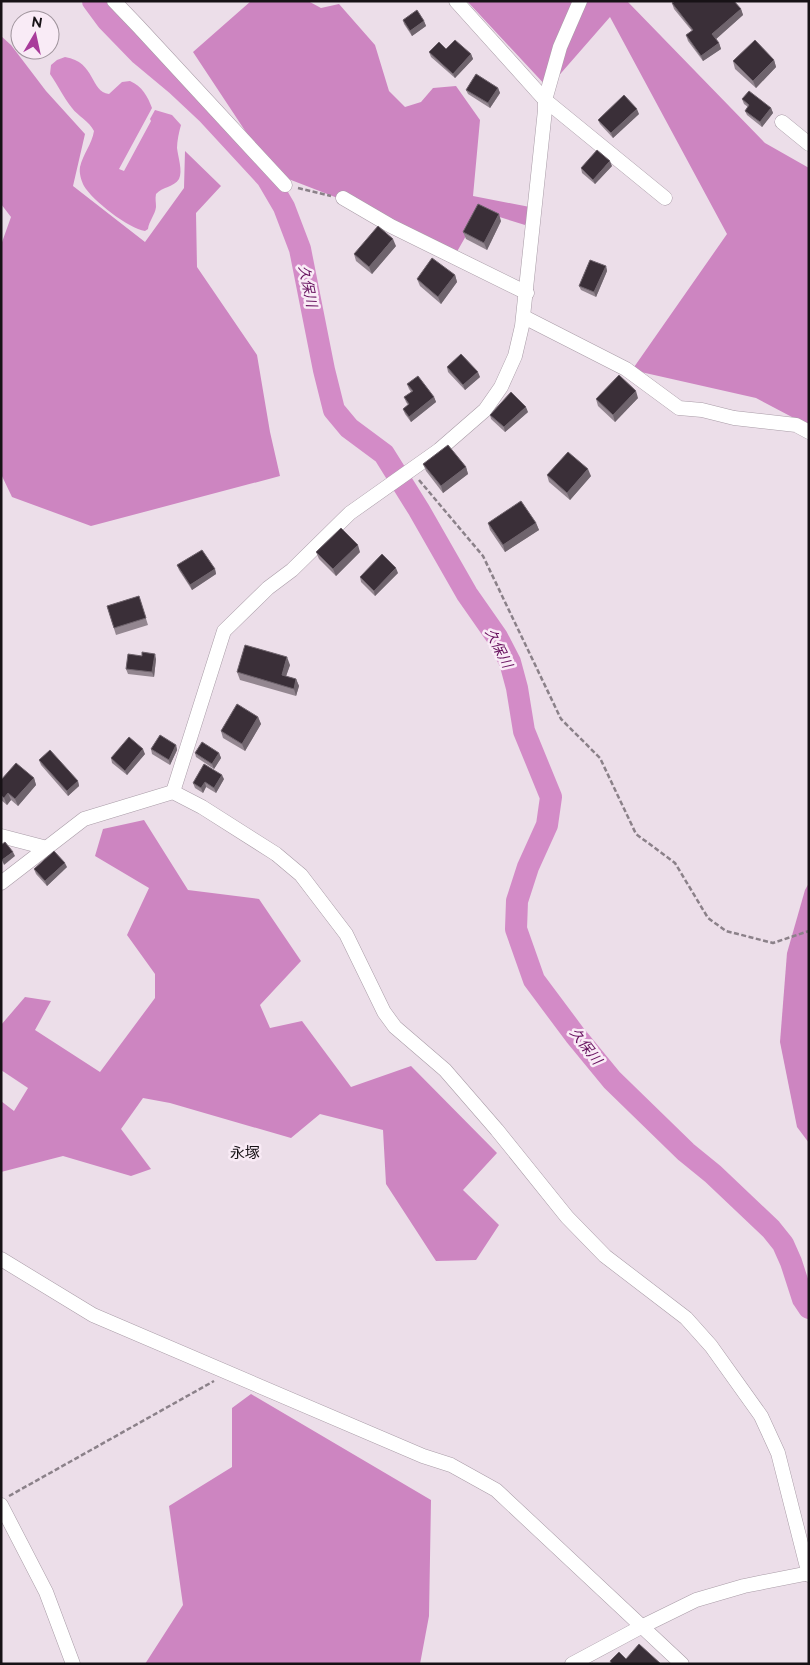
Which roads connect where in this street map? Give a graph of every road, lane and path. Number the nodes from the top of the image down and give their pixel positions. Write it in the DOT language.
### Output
graph roads {
  1 [pos="114,1"];
  2 [pos="456,1"];
  3 [pos="580,1"];
  4 [pos="545,100"];
  5 [pos="782,122"];
  6 [pos="809,144"];
  7 [pos="284,185"];
  8 [pos="343,198"];
  9 [pos="665,198"];
  10 [pos="527,293"];
  11 [pos="524,318"];
  12 [pos="809,432"];
  13 [pos="411,471"];
  14 [pos="174,792"];
  15 [pos="1,836"];
  16 [pos="47,848"];
  17 [pos="1,883"];
  18 [pos="809,931"];
  19 [pos="1,1259"];
  20 [pos="228,1373"];
  21 [pos="1,1501"];
  22 [pos="1,1504"];
  23 [pos="809,1574"];
  24 [pos="641,1627"];
  25 [pos="73,1664"];
  26 [pos="572,1664"];
  27 [pos="682,1664"];
  1 -- 7 [label="street"];
  2 -- 4 [label="street"];
  3 -- 4 [label="street"];
  4 -- 9 [label="street"];
  4 -- 10 [label="street"];
  5 -- 6 [label="street"];
  7 -- 8 [label="path"];
  8 -- 10 [label="street"];
  10 -- 11 [label="street"];
  11 -- 12 [label="street"];
  11 -- 13 [label="street"];
  13 -- 14 [label="street"];
  13 -- 18 [label="path"];
  14 -- 16 [label="street"];
  14 -- 23 [label="street"];
  15 -- 16 [label="street"];
  16 -- 17 [label="street"];
  19 -- 20 [label="street"];
  20 -- 21 [label="path"];
  20 -- 24 [label="street"];
  22 -- 25 [label="street"];
  23 -- 24 [label="street"];
  24 -- 26 [label="street"];
  24 -- 27 [label="street"];
}
